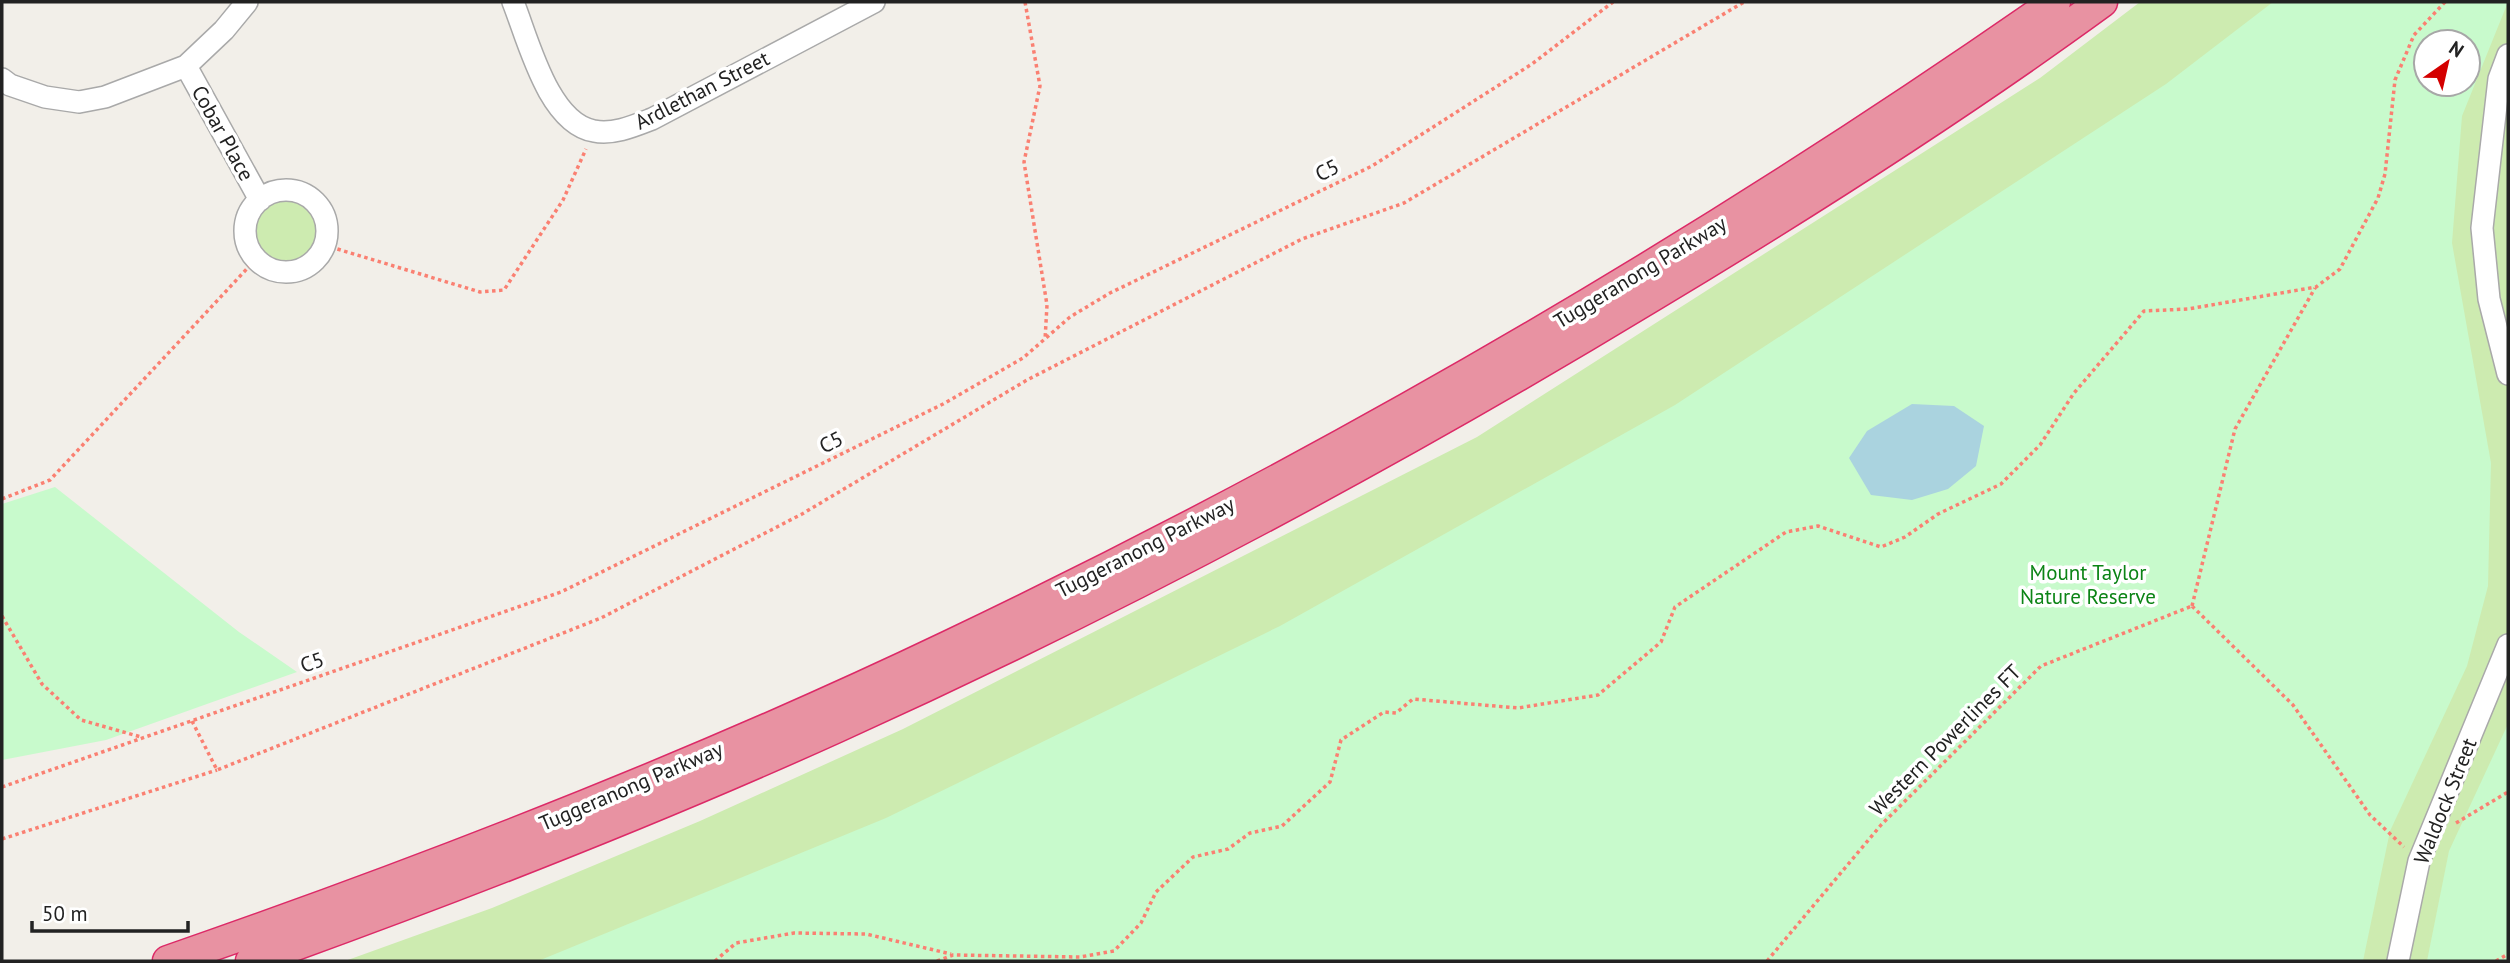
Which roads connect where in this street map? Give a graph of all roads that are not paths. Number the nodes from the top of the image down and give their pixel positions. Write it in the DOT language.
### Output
graph roads {
  1 [pos="247,2"];
  2 [pos="513,2"];
  3 [pos="874,2"];
  4 [pos="2055,2"];
  5 [pos="2102,2"];
  6 [pos="2508,55"];
  7 [pos="186,66"];
  8 [pos="2,79"];
  9 [pos="260,200"];
  10 [pos="2508,374"];
  11 [pos="2508,645"];
  12 [pos="168,961"];
  13 [pos="251,961"];
  14 [pos="2398,961"];
  1 -- 7 [label="street"];
  2 -- 3 [label="street, Ardlethan Street"];
  4 -- 12 [label="highway, Tuggeranong Parkway"];
  5 -- 13 [label="highway, Tuggeranong Parkway"];
  6 -- 10 [label="street"];
  7 -- 8 [label="street"];
  7 -- 9 [label="street, Cobar Place"];
  9 -- 9 [label="street, Cobar Place"];
  11 -- 14 [label="street, Waldock Street"];
}
